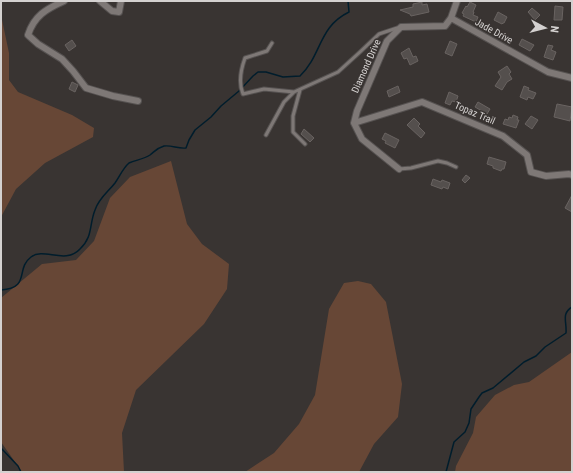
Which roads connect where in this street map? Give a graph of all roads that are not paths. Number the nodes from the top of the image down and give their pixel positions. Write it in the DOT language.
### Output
graph roads {
  1 [pos="64,1"];
  2 [pos="100,1"];
  3 [pos="121,1"];
  4 [pos="457,1"];
  5 [pos="451,18"];
  6 [pos="401,27"];
  7 [pos="272,43"];
  8 [pos="572,78"];
  9 [pos="300,90"];
  10 [pos="294,92"];
  11 [pos="138,101"];
  12 [pos="354,122"];
  13 [pos="266,135"];
  14 [pos="305,144"];
  15 [pos="456,168"];
  16 [pos="399,169"];
  17 [pos="572,175"];
  1 -- 11 [label="street"];
  2 -- 3 [label="street"];
  4 -- 5 [label="street"];
  5 -- 6 [label="street"];
  5 -- 8 [label="street, Jade Drive"];
  6 -- 9 [label="lane"];
  6 -- 12 [label="street, Diamond Drive"];
  7 -- 10 [label="lane"];
  9 -- 10 [label="lane"];
  9 -- 14 [label="lane"];
  10 -- 13 [label="lane"];
  12 -- 16 [label="street"];
  12 -- 17 [label="street, Topaz Trail"];
  15 -- 16 [label="lane"];
}
